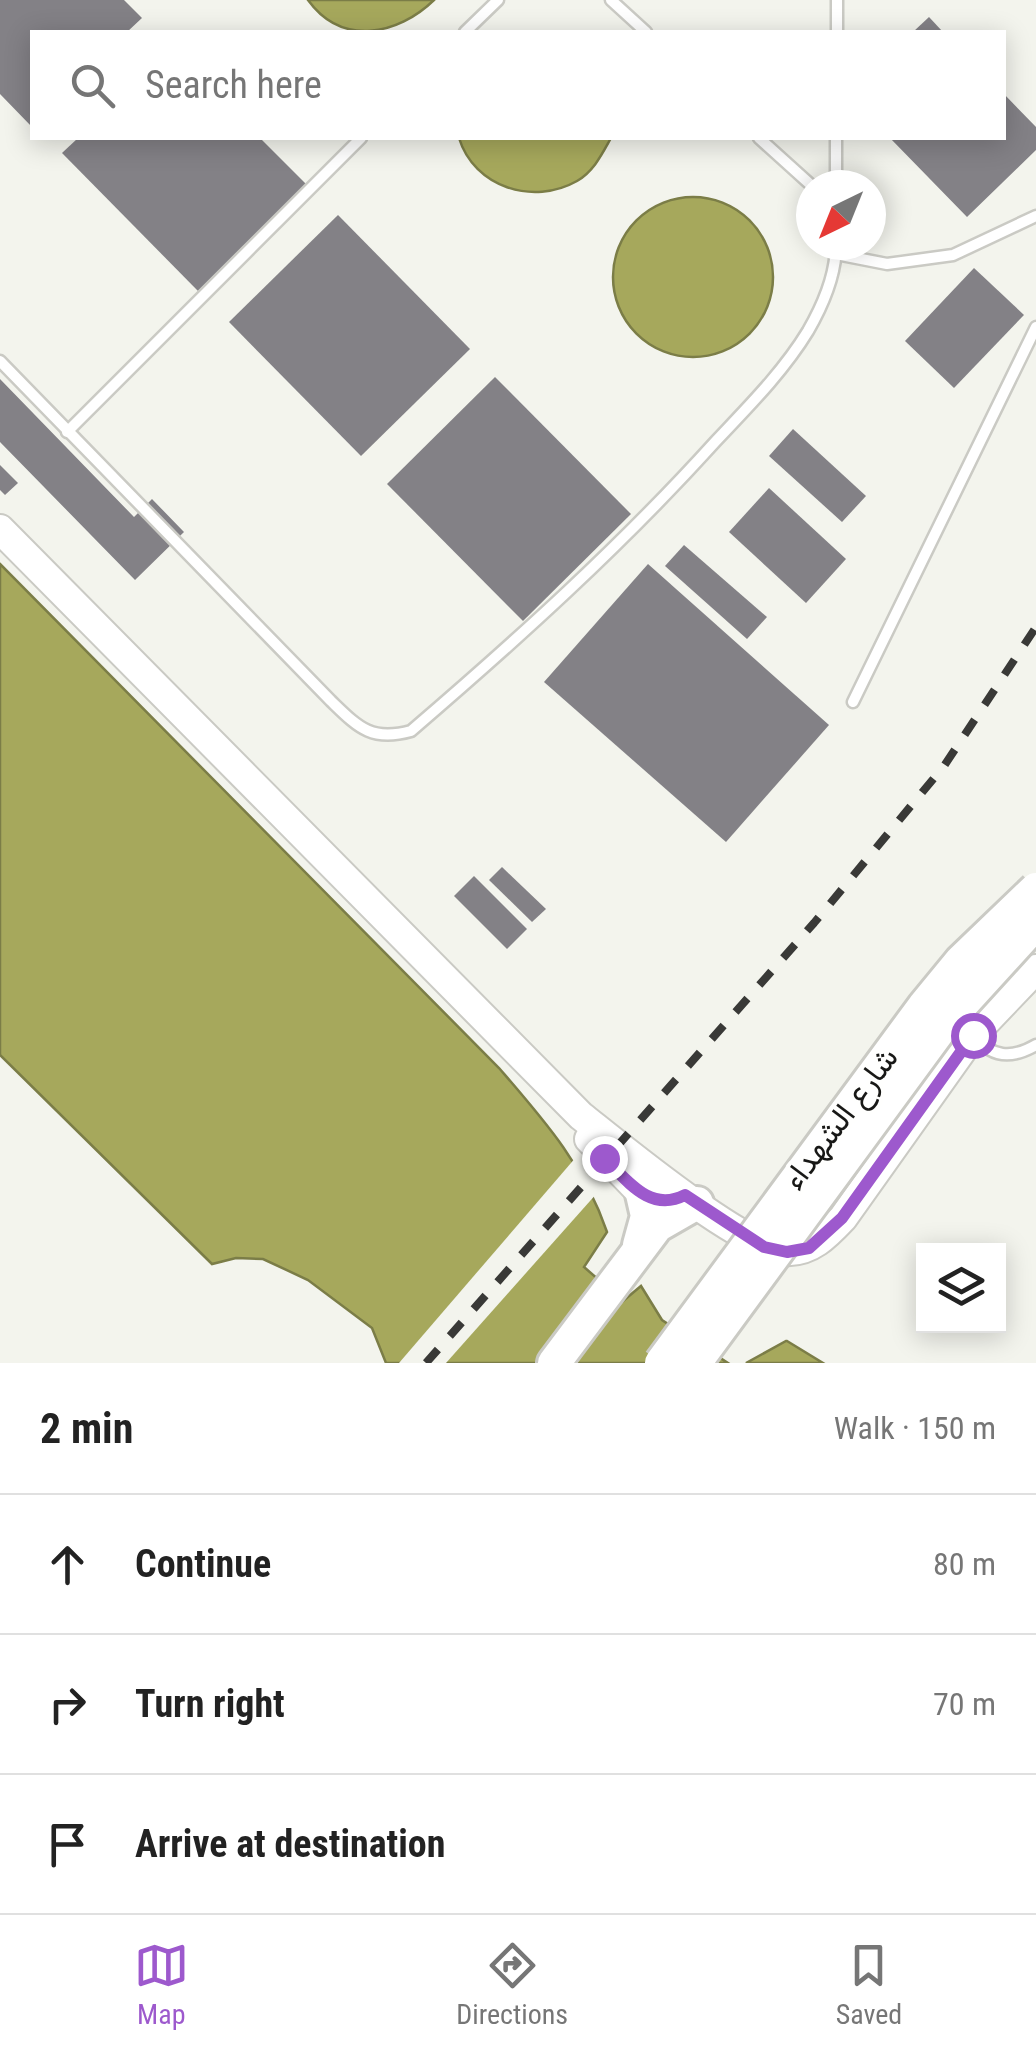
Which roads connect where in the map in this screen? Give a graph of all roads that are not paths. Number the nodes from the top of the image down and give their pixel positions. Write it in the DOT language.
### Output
graph roads {
  1 [pos="498,0"];
  2 [pos="610,0"];
  3 [pos="837,0"];
  4 [pos="467,30"];
  5 [pos="644,30"];
  6 [pos="837,30"];
  7 [pos="359,140"];
  8 [pos="761,140"];
  9 [pos="836,140"];
  10 [pos="836,170"];
  11 [pos="796,172"];
  12 [pos="1036,216"];
  13 [pos="835,260"];
  14 [pos="873,260"];
  15 [pos="1036,328"];
  16 [pos="0,361"];
  17 [pos="67,432"];
  18 [pos="0,530"];
  19 [pos="853,702"];
  20 [pos="1036,888"];
  21 [pos="1036,923"];
  22 [pos="1036,969"];
  23 [pos="973,1035"];
  24 [pos="1036,1045"];
  25 [pos="580,1116"];
  26 [pos="642,1194"];
  27 [pos="691,1199"];
  28 [pos="637,1249"];
  29 [pos="554,1363"];
  30 [pos="661,1363"];
  31 [pos="695,1363"];
  1 -- 4 [label="lane"];
  2 -- 5 [label="lane"];
  3 -- 6 [label="lane"];
  7 -- 17 [label="lane"];
  8 -- 11 [label="lane"];
  9 -- 10 [label="lane"];
  12 -- 14 [label="lane"];
  13 -- 17 [label="lane"];
  15 -- 19 [label="lane"];
  16 -- 17 [label="lane"];
  18 -- 25 [label="main road"];
  20 -- 30 [label="highway, شارع الشهداء, bridge"];
  21 -- 31 [label="highway, شارع الشهداء, bridge"];
  22 -- 23 [label="main road"];
  23 -- 24 [label="lane"];
  23 -- 27 [label="main road"];
  25 -- 26 [label="main road"];
  25 -- 27 [label="main road"];
  26 -- 27 [label="main road"];
  26 -- 28 [label="highway"];
  27 -- 28 [label="highway"];
  28 -- 29 [label="highway"];
}
